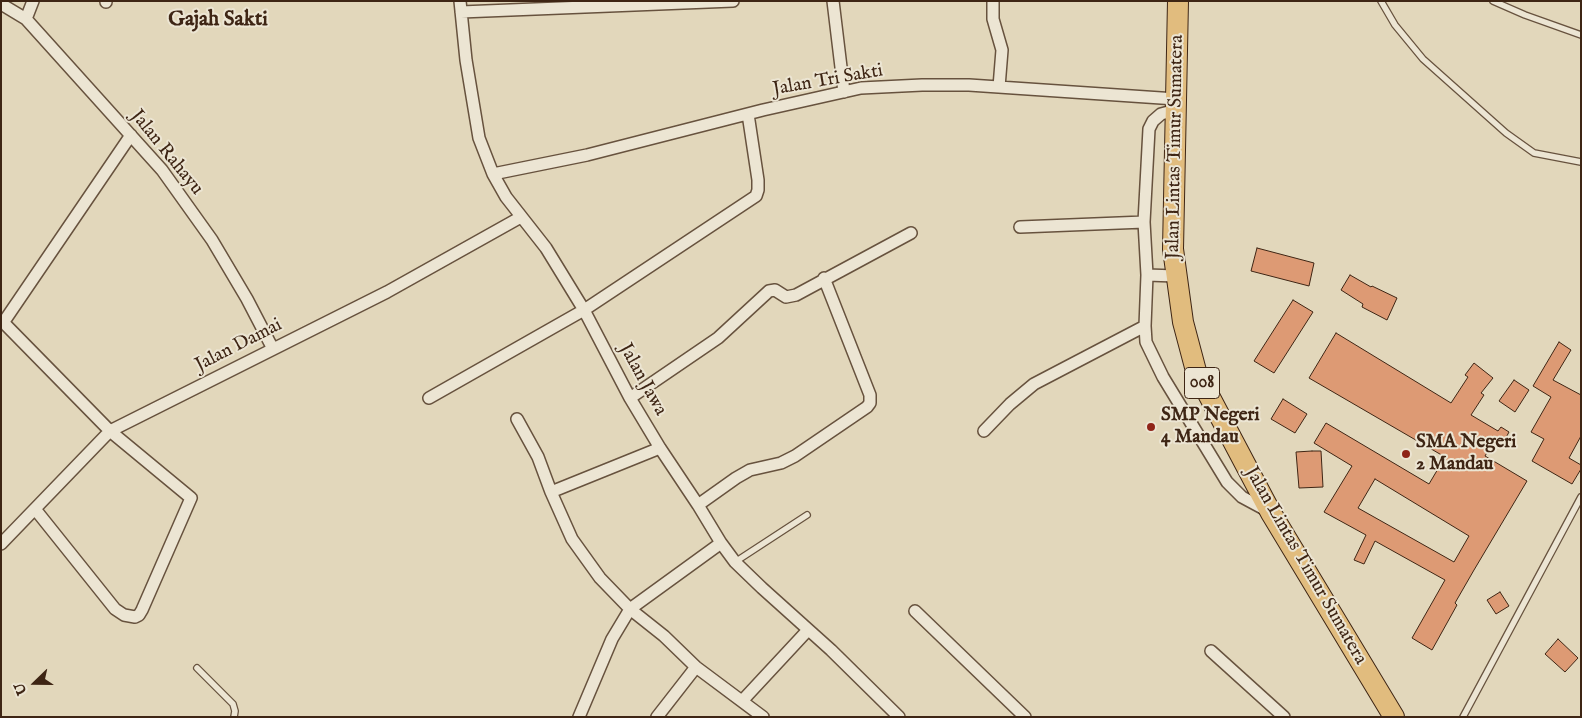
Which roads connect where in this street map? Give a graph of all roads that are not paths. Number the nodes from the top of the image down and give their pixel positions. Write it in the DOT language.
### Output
graph roads {
  1 [pos="33,1"];
  2 [pos="732,1"];
  3 [pos="833,1"];
  4 [pos="993,1"];
  5 [pos="1178,1"];
  6 [pos="1381,1"];
  7 [pos="1493,1"];
  8 [pos="1,4"];
  9 [pos="461,7"];
  10 [pos="26,18"];
  11 [pos="1581,35"];
  12 [pos="999,87"];
  13 [pos="844,92"];
  14 [pos="1176,104"];
  15 [pos="748,114"];
  16 [pos="131,135"];
  17 [pos="1581,162"];
  18 [pos="493,174"];
  19 [pos="521,217"];
  20 [pos="1144,222"];
  21 [pos="1020,227"];
  22 [pos="911,233"];
  23 [pos="1147,275"];
  24 [pos="1176,276"];
  25 [pos="824,278"];
  26 [pos="584,310"];
  27 [pos="2,322"];
  28 [pos="1145,326"];
  29 [pos="273,349"];
  30 [pos="429,398"];
  31 [pos="630,398"];
  32 [pos="517,419"];
  33 [pos="984,431"];
  34 [pos="110,432"];
  35 [pos="660,448"];
  36 [pos="551,492"];
  37 [pos="1581,497"];
  38 [pos="698,504"];
  39 [pos="35,509"];
  40 [pos="1271,513"];
  41 [pos="807,515"];
  42 [pos="721,543"];
  43 [pos="1,544"];
  44 [pos="735,562"];
  45 [pos="630,609"];
  46 [pos="915,611"];
  47 [pos="808,630"];
  48 [pos="1211,651"];
  49 [pos="696,667"];
  50 [pos="197,668"];
  51 [pos="742,701"];
  52 [pos="1468,709"];
  53 [pos="234,717"];
  54 [pos="579,717"];
  55 [pos="657,717"];
  56 [pos="763,717"];
  57 [pos="899,717"];
  58 [pos="1025,717"];
  59 [pos="1284,717"];
  60 [pos="1394,717"];
  61 [pos="1463,717"];
  62 [pos="1471,717"];
  1 -- 10 [label="street"];
  2 -- 9 [label="street"];
  3 -- 13 [label="street"];
  4 -- 12 [label="street"];
  5 -- 14 [label="highway, Jalan Lintas Timur Sumatera / 008"];
  6 -- 17 [label="lane"];
  7 -- 11 [label="lane"];
  8 -- 10 [label="street, Jalan Rahayu"];
  9 -- 18 [label="street, Jalan Jawa"];
  10 -- 16 [label="street, Jalan Rahayu"];
  12 -- 13 [label="street, Jalan Tri Sakti"];
  12 -- 14 [label="street, Jalan Tri Sakti"];
  13 -- 15 [label="street, Jalan Tri Sakti"];
  14 -- 20 [label="street"];
  14 -- 24 [label="highway, Jalan Lintas Timur Sumatera / 008"];
  15 -- 18 [label="street, Jalan Tri Sakti"];
  15 -- 26 [label="street"];
  16 -- 27 [label="street"];
  16 -- 29 [label="street, Jalan Rahayu"];
  18 -- 19 [label="street, Jalan Jawa"];
  19 -- 26 [label="street, Jalan Jawa"];
  19 -- 29 [label="street, Jalan Damai"];
  20 -- 21 [label="street"];
  20 -- 23 [label="street"];
  22 -- 25 [label="street"];
  23 -- 24 [label="street"];
  23 -- 28 [label="street"];
  24 -- 40 [label="highway, Jalan Lintas Timur Sumatera / 008"];
  25 -- 31 [label="street"];
  25 -- 38 [label="street"];
  26 -- 30 [label="street"];
  26 -- 31 [label="street, Jalan Jawa"];
  27 -- 34 [label="street"];
  28 -- 33 [label="street"];
  28 -- 40 [label="street"];
  29 -- 34 [label="street, Jalan Damai"];
  31 -- 35 [label="street, Jalan Jawa"];
  32 -- 36 [label="street"];
  34 -- 39 [label="street, Jalan Damai"];
  34 -- 39 [label="street"];
  35 -- 36 [label="street"];
  35 -- 38 [label="street, Jalan Jawa"];
  36 -- 45 [label="street"];
  37 -- 52 [label="lane"];
  38 -- 42 [label="street, Jalan Jawa"];
  39 -- 43 [label="street, Jalan Damai"];
  40 -- 60 [label="highway, Jalan Lintas Timur Sumatera / 008"];
  41 -- 44 [label="lane"];
  42 -- 44 [label="street, Jalan Jawa"];
  42 -- 45 [label="street"];
  44 -- 47 [label="street, Jalan Jawa"];
  45 -- 49 [label="street"];
  45 -- 54 [label="street"];
  46 -- 58 [label="street"];
  47 -- 51 [label="street"];
  47 -- 57 [label="street, Jalan Jawa"];
  48 -- 59 [label="street"];
  49 -- 51 [label="street"];
  49 -- 55 [label="street"];
  50 -- 53 [label="lane"];
  51 -- 56 [label="street"];
  52 -- 61 [label="lane"];
  52 -- 62 [label="lane"];
}
